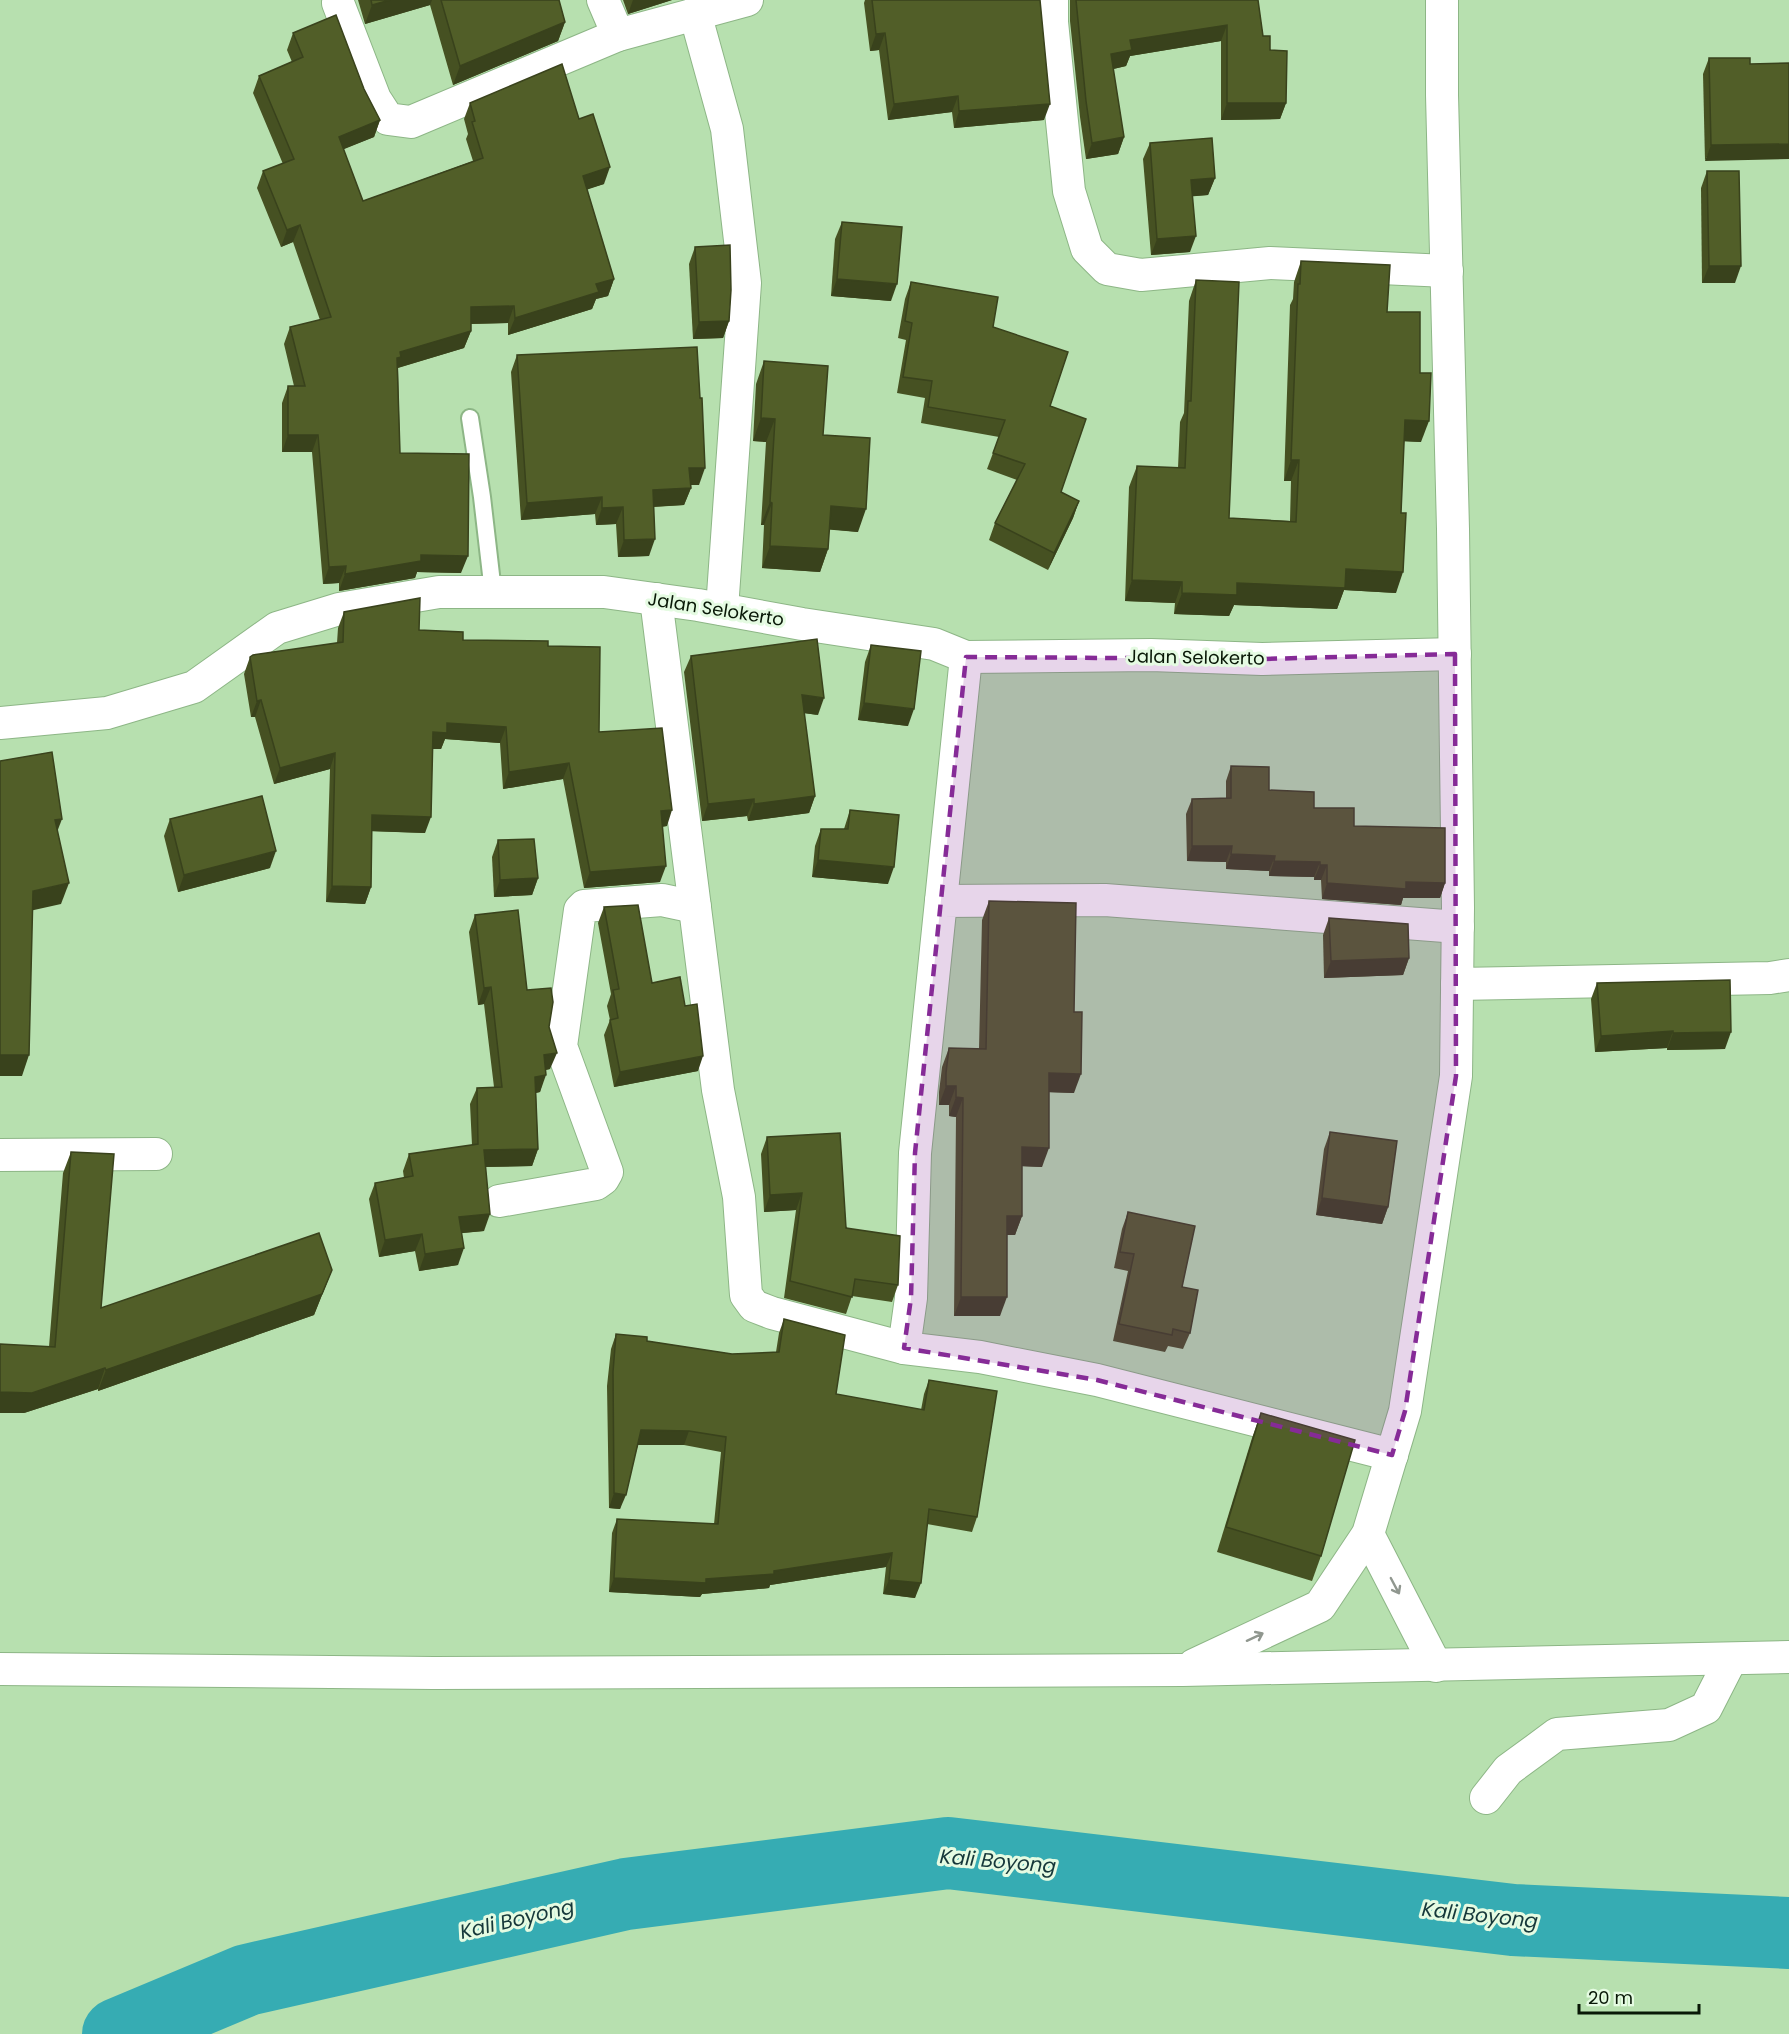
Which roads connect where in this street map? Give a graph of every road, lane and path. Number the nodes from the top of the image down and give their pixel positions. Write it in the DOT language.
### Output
graph roads {
  1 [pos="603,0"];
  2 [pos="747,0"];
  3 [pos="1052,0"];
  4 [pos="1442,0"];
  5 [pos="338,3"];
  6 [pos="694,13"];
  7 [pos="618,35"];
  8 [pos="1446,271"];
  9 [pos="470,418"];
  10 [pos="493,592"];
  11 [pos="656,599"];
  12 [pos="722,609"];
  13 [pos="1455,654"];
  14 [pos="966,657"];
  15 [pos="0,723"];
  16 [pos="941,901"];
  17 [pos="695,907"];
  18 [pos="1458,927"];
  19 [pos="1789,975"];
  20 [pos="1457,984"];
  21 [pos="156,1154"];
  22 [pos="0,1155"];
  23 [pos="500,1201"];
  24 [pos="904,1348"];
  25 [pos="1392,1455"];
  26 [pos="1368,1534"];
  27 [pos="1789,1657"];
  28 [pos="1731,1659"];
  29 [pos="1436,1666"];
  30 [pos="0,1669"];
  31 [pos="1183,1670"];
  32 [pos="1486,1798"];
  1 -- 7 [label="street"];
  2 -- 6 [label="street"];
  3 -- 8 [label="street"];
  4 -- 8 [label="street"];
  5 -- 7 [label="street"];
  6 -- 7 [label="street"];
  6 -- 12 [label="street"];
  8 -- 13 [label="street"];
  9 -- 10 [label="lane"];
  10 -- 11 [label="street, Jalan Selokerto"];
  10 -- 15 [label="street, Jalan Selokerto"];
  11 -- 12 [label="street, Jalan Selokerto"];
  11 -- 17 [label="street"];
  12 -- 14 [label="street, Jalan Selokerto"];
  13 -- 14 [label="street, Jalan Selokerto"];
  13 -- 18 [label="street"];
  14 -- 16 [label="street"];
  16 -- 18 [label="street"];
  16 -- 24 [label="street"];
  17 -- 23 [label="street"];
  17 -- 24 [label="street"];
  18 -- 20 [label="street"];
  19 -- 20 [label="street"];
  20 -- 25 [label="street"];
  21 -- 22 [label="street"];
  24 -- 25 [label="street"];
  25 -- 26 [label="street"];
  26 -- 29 [label="street, one-way"];
  31 -- 26 [label="street, one-way"];
  27 -- 28 [label="street"];
  28 -- 29 [label="street"];
  28 -- 32 [label="street"];
  29 -- 31 [label="street"];
  30 -- 31 [label="street"];
}
